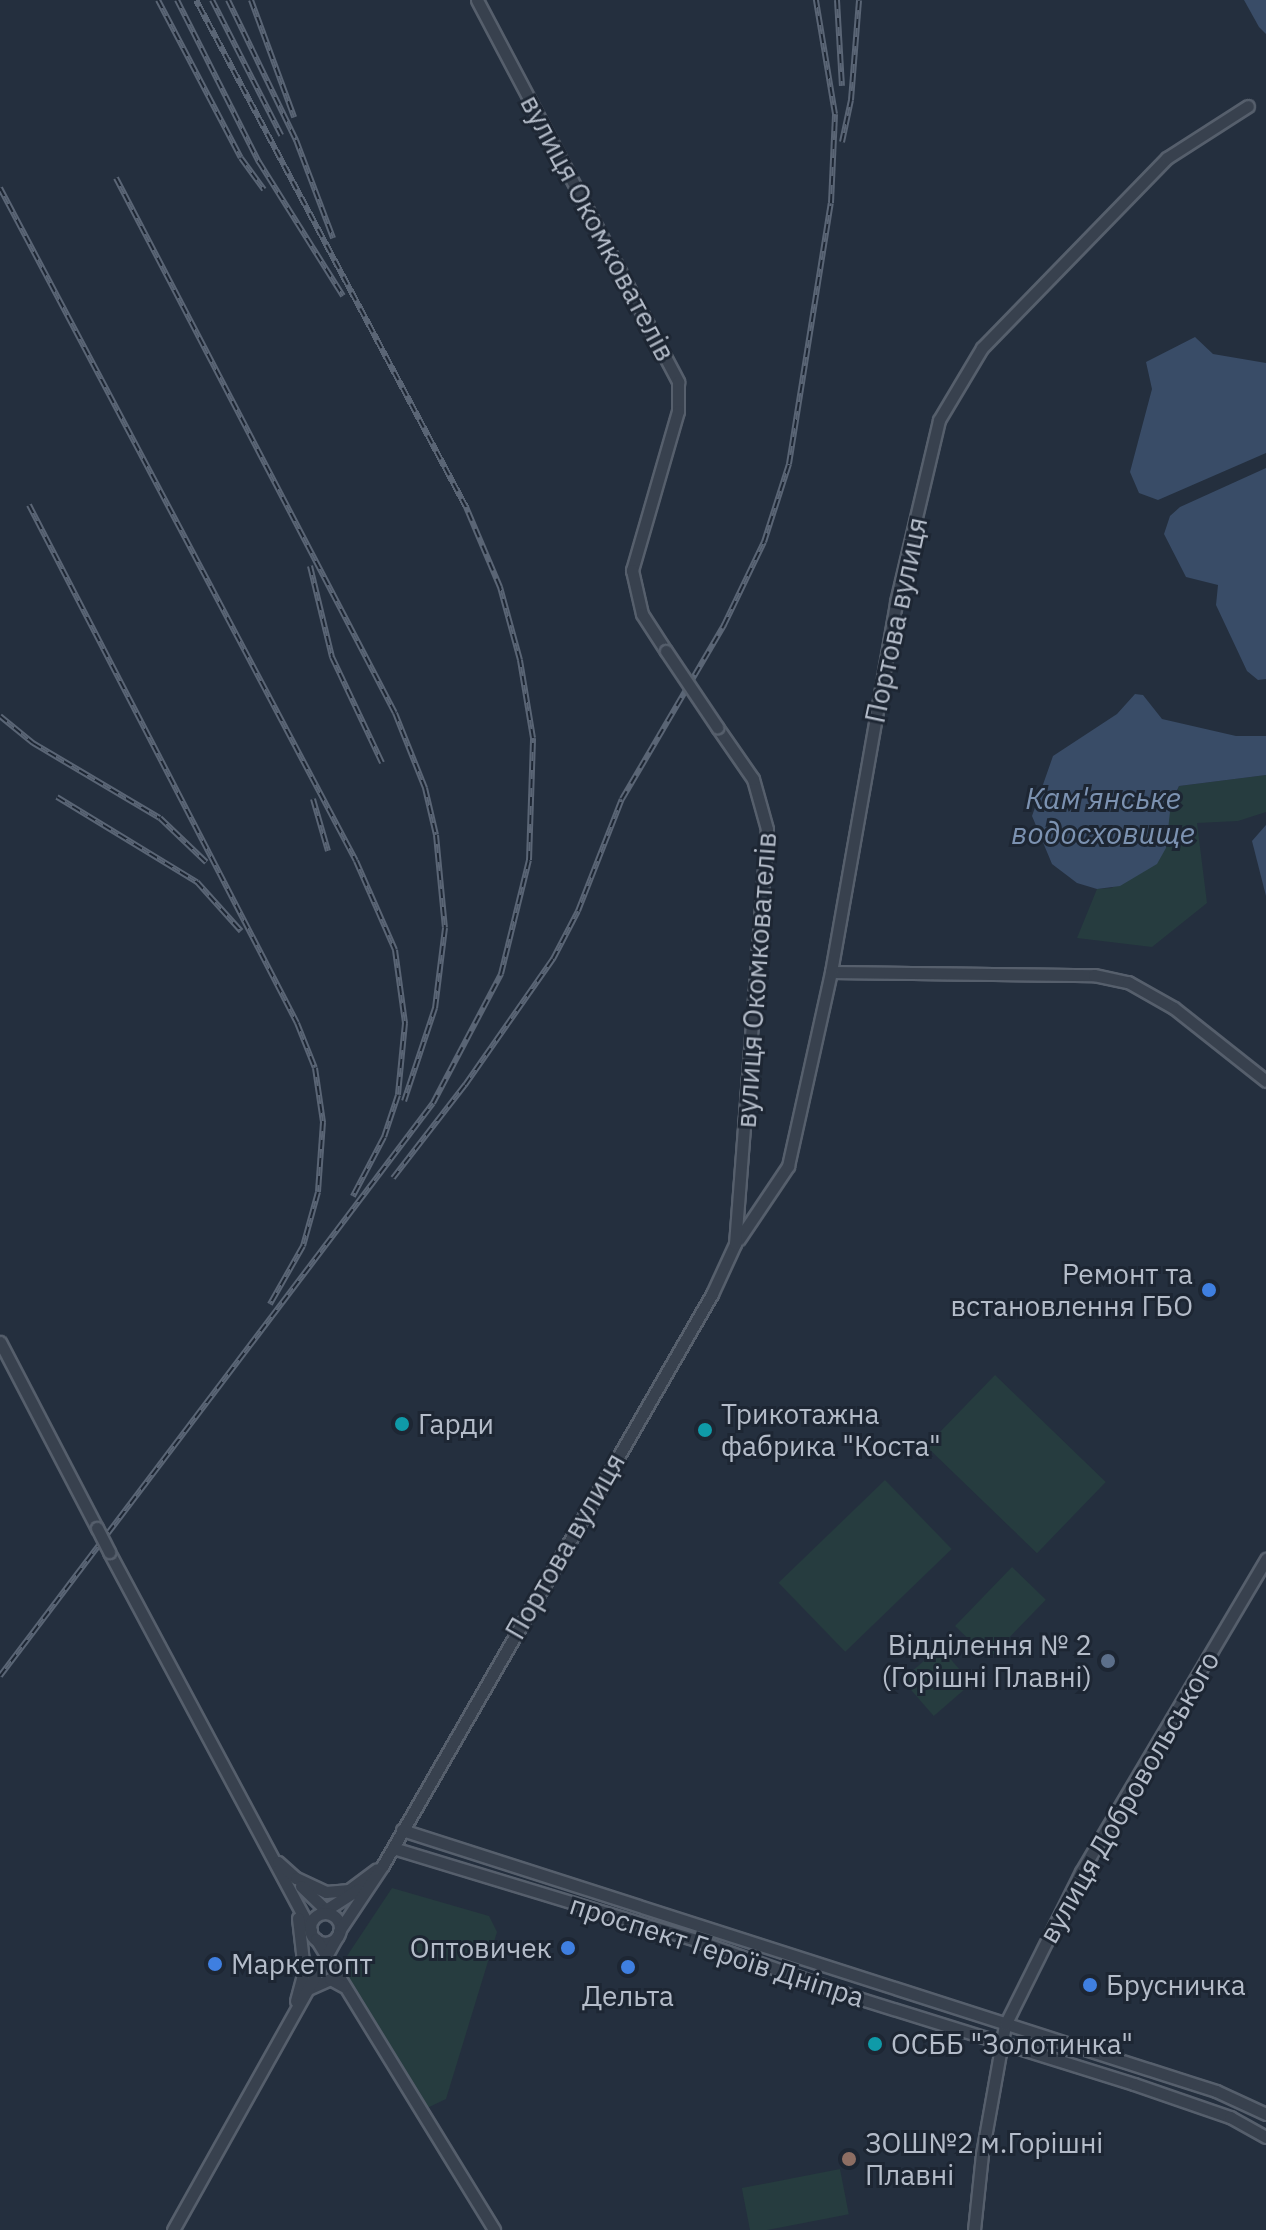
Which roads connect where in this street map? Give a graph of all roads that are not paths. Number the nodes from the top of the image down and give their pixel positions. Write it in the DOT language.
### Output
graph roads {
  1 [pos="477,0"];
  2 [pos="1248,106"];
  3 [pos="831,972"];
  4 [pos="1266,1081"];
  5 [pos="743,1190"];
  6 [pos="735,1244"];
  7 [pos="0,1342"];
  8 [pos="1266,1559"];
  9 [pos="402,1830"];
  10 [pos="393,1848"];
  11 [pos="383,1865"];
  12 [pos="279,1868"];
  13 [pos="325,1913"];
  14 [pos="313,1935"];
  15 [pos="337,1936"];
  16 [pos="326,1957"];
  17 [pos="304,1970"];
  18 [pos="340,1981"];
  19 [pos="308,1989"];
  20 [pos="288,2024"];
  21 [pos="1005,2025"];
  22 [pos="1001,2043"];
  23 [pos="1266,2114"];
  24 [pos="1266,2137"];
  25 [pos="173,2230"];
  26 [pos="494,2230"];
  27 [pos="974,2230"];
  1 -- 5 [label="street, вулиця Окомкователів, bridge"];
  2 -- 3 [label="street, Портова вулиця"];
  3 -- 4 [label="street"];
  3 -- 6 [label="street, Портова вулиця"];
  5 -- 6 [label="street, Портова вулиця"];
  6 -- 9 [label="street, Портова вулиця"];
  7 -- 12 [label="street, bridge"];
  8 -- 21 [label="street, вулиця Добровольського"];
  9 -- 10 [label="street, Портова вулиця"];
  9 -- 21 [label="street, проспект Героїв Дніпра"];
  10 -- 11 [label="street, Портова вулиця"];
  10 -- 22 [label="street, проспект Героїв Дніпра"];
  11 -- 12 [label="street"];
  11 -- 13 [label="street"];
  11 -- 15 [label="street"];
  12 -- 13 [label="street"];
  12 -- 14 [label="street"];
  12 -- 17 [label="street"];
  13 -- 14 [label="street"];
  13 -- 15 [label="street"];
  14 -- 15 [label="street"];
  14 -- 16 [label="street"];
  14 -- 17 [label="street"];
  15 -- 16 [label="street"];
  15 -- 18 [label="street"];
  16 -- 18 [label="street"];
  16 -- 19 [label="street"];
  17 -- 20 [label="street"];
  18 -- 19 [label="street"];
  18 -- 26 [label="street"];
  19 -- 20 [label="street"];
  20 -- 25 [label="street"];
  21 -- 22 [label="street, вулиця Добровольського"];
  21 -- 23 [label="street, проспект Героїв Дніпра"];
  22 -- 24 [label="street, проспект Героїв Дніпра"];
  22 -- 27 [label="street, вулиця Добровольського"];
}
